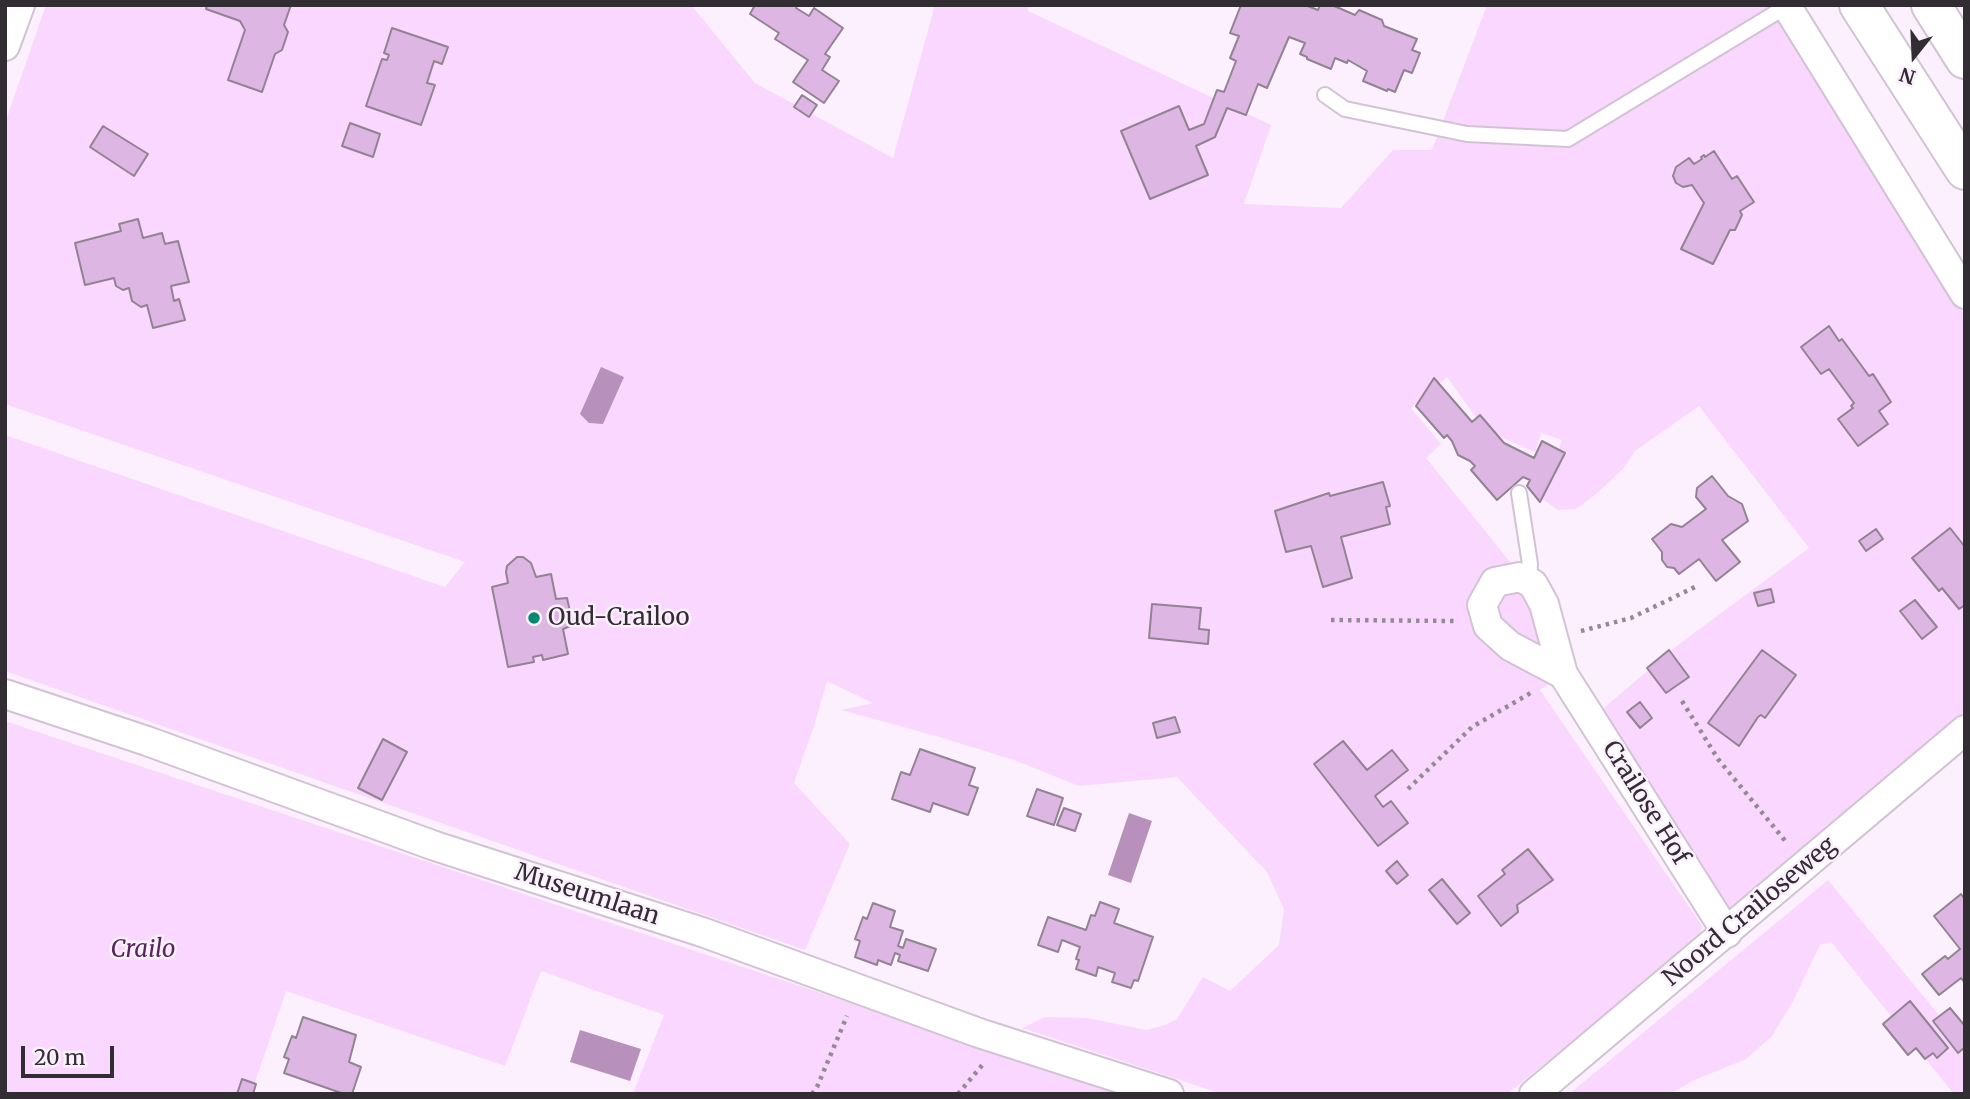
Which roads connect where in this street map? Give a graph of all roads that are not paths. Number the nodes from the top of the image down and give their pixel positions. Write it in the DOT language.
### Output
graph roads {
  1 [pos="20,5"];
  2 [pos="1859,5"];
  3 [pos="1931,5"];
  4 [pos="1787,6"];
  5 [pos="5,46"];
  6 [pos="1965,59"];
  7 [pos="1325,95"];
  8 [pos="1965,170"];
  9 [pos="1965,295"];
  10 [pos="1519,493"];
  11 [pos="1529,582"];
  12 [pos="1563,674"];
  13 [pos="5,694"];
  14 [pos="1965,730"];
  15 [pos="1727,933"];
  16 [pos="1169,1094"];
  17 [pos="1534,1094"];
  1 -- 5 [label="street"];
  2 -- 8 [label="highway"];
  3 -- 6 [label="highway"];
  4 -- 7 [label="lane"];
  4 -- 9 [label="street"];
  10 -- 11 [label="lane"];
  11 -- 12 [label="street, Crailose Hof"];
  11 -- 12 [label="street, Crailose Hof"];
  12 -- 15 [label="street, Crailose Hof"];
  13 -- 16 [label="street, Museumlaan"];
  14 -- 15 [label="street, Noord Crailoseweg"];
  15 -- 17 [label="street, Noord Crailoseweg"];
}
